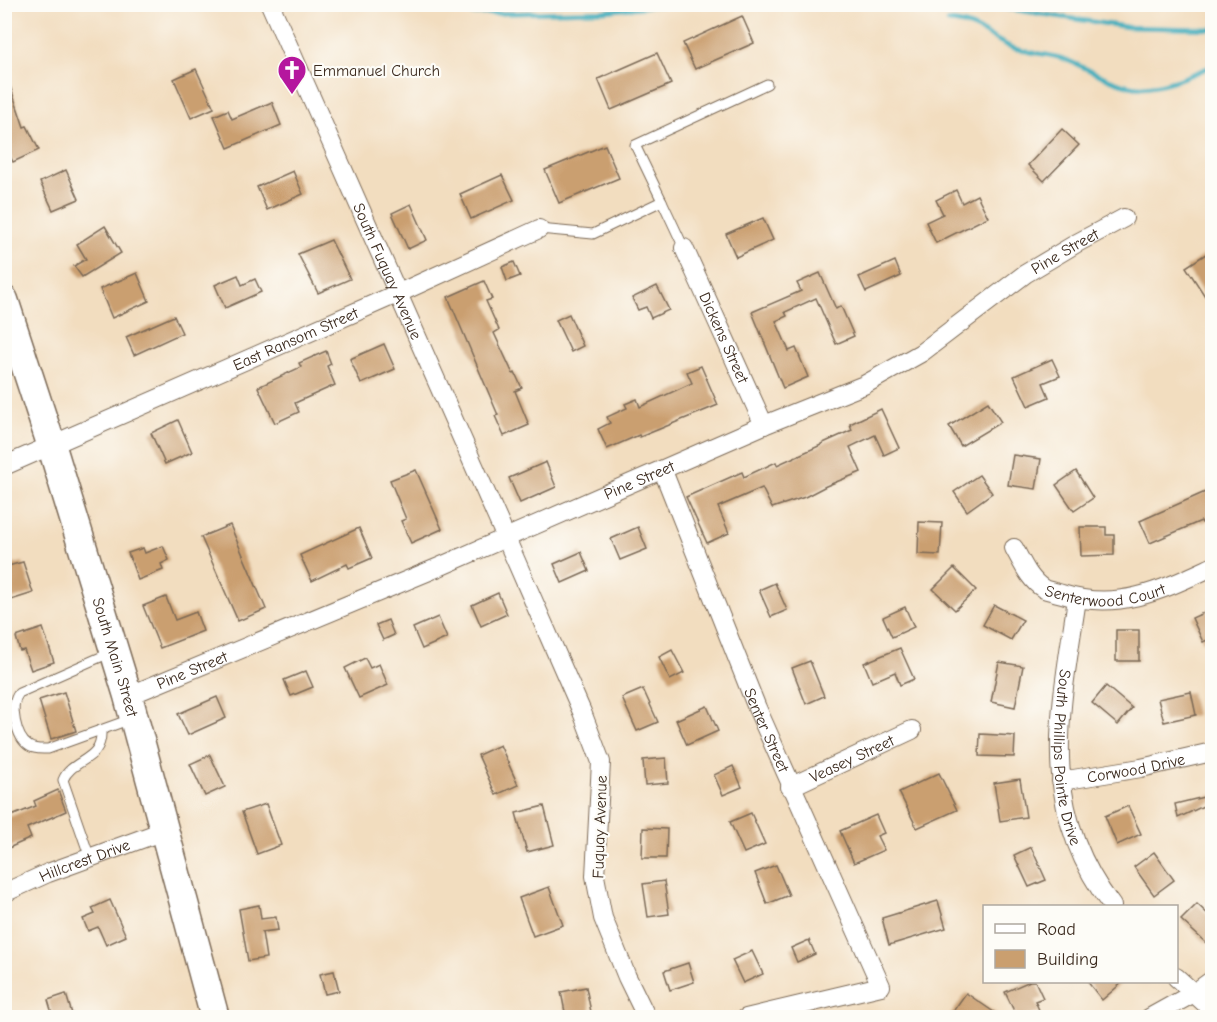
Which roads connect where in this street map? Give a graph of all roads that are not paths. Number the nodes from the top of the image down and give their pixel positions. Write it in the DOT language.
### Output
graph roads {
  1 [pos="270,4"];
  2 [pos="767,84"];
  3 [pos="662,201"];
  4 [pos="1124,218"];
  5 [pos="539,229"];
  6 [pos="684,248"];
  7 [pos="399,293"];
  8 [pos="4,300"];
  9 [pos="764,425"];
  10 [pos="52,447"];
  11 [pos="4,466"];
  12 [pos="663,471"];
  13 [pos="506,538"];
  14 [pos="1014,548"];
  15 [pos="1212,567"];
  16 [pos="1077,599"];
  17 [pos="114,651"];
  18 [pos="131,707"];
  19 [pos="101,730"];
  20 [pos="912,730"];
  21 [pos="1212,752"];
  22 [pos="1060,781"];
  23 [pos="790,787"];
  24 [pos="166,830"];
  25 [pos="90,858"];
  26 [pos="4,893"];
  27 [pos="1111,905"];
  28 [pos="1178,979"];
  29 [pos="1212,980"];
  30 [pos="1194,993"];
  31 [pos="1210,1010"];
  32 [pos="211,1017"];
  33 [pos="647,1017"];
  34 [pos="746,1017"];
  35 [pos="1149,1017"];
  1 -- 7 [label="street, South Fuquay Avenue"];
  2 -- 3 [label="lane"];
  3 -- 5 [label="lane"];
  3 -- 6 [label="lane"];
  4 -- 9 [label="street, Pine Street"];
  5 -- 7 [label="street, East Ransom Street"];
  6 -- 9 [label="street, Dickens Street"];
  7 -- 10 [label="street, East Ransom Street"];
  7 -- 13 [label="street, South Fuquay Avenue"];
  8 -- 10 [label="main road, South Main Street"];
  9 -- 12 [label="street, Pine Street"];
  10 -- 11 [label="street, East Ransom Street"];
  10 -- 17 [label="main road, South Main Street"];
  12 -- 13 [label="street, Pine Street"];
  12 -- 23 [label="street, Senter Street"];
  13 -- 18 [label="street, Pine Street"];
  13 -- 33 [label="street, Fuquay Avenue"];
  14 -- 16 [label="street, Senterwood Court"];
  15 -- 16 [label="street, Senterwood Court"];
  16 -- 22 [label="street, South Phillips Pointe Drive"];
  17 -- 18 [label="main road, South Main Street"];
  17 -- 19 [label="lane"];
  18 -- 19 [label="lane"];
  18 -- 24 [label="main road, South Main Street"];
  19 -- 25 [label="lane"];
  20 -- 23 [label="street, Veasey Street"];
  21 -- 22 [label="street, Corwood Drive"];
  22 -- 27 [label="street, South Phillips Pointe Drive"];
  23 -- 34 [label="street, Senter Street"];
  24 -- 25 [label="street, Hillcrest Drive"];
  24 -- 32 [label="main road, South Main Street"];
  25 -- 26 [label="street, Hillcrest Drive"];
  28 -- 30 [label="street"];
  29 -- 30 [label="street"];
  30 -- 31 [label="street"];
  30 -- 35 [label="street"];
}
